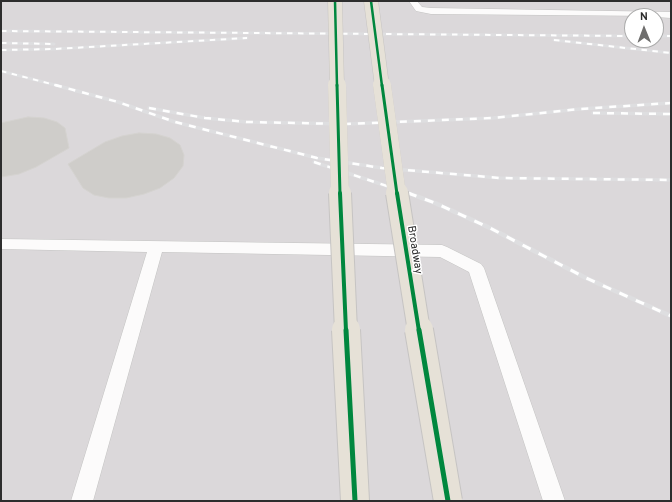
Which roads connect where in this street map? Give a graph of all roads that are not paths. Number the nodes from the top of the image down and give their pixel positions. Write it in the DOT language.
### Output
graph roads {
  1 [pos="335,1"];
  2 [pos="371,1"];
  3 [pos="413,1"];
  4 [pos="671,15"];
  5 [pos="1,244"];
  6 [pos="156,246"];
  7 [pos="82,501"];
  8 [pos="355,501"];
  9 [pos="448,501"];
  10 [pos="554,501"];
  1 -- 8 [label="main road, bridge"];
  2 -- 9 [label="main road, Broadway, bridge"];
  3 -- 4 [label="lane"];
  5 -- 6 [label="lane"];
  6 -- 7 [label="lane"];
  6 -- 10 [label="lane"];
}
